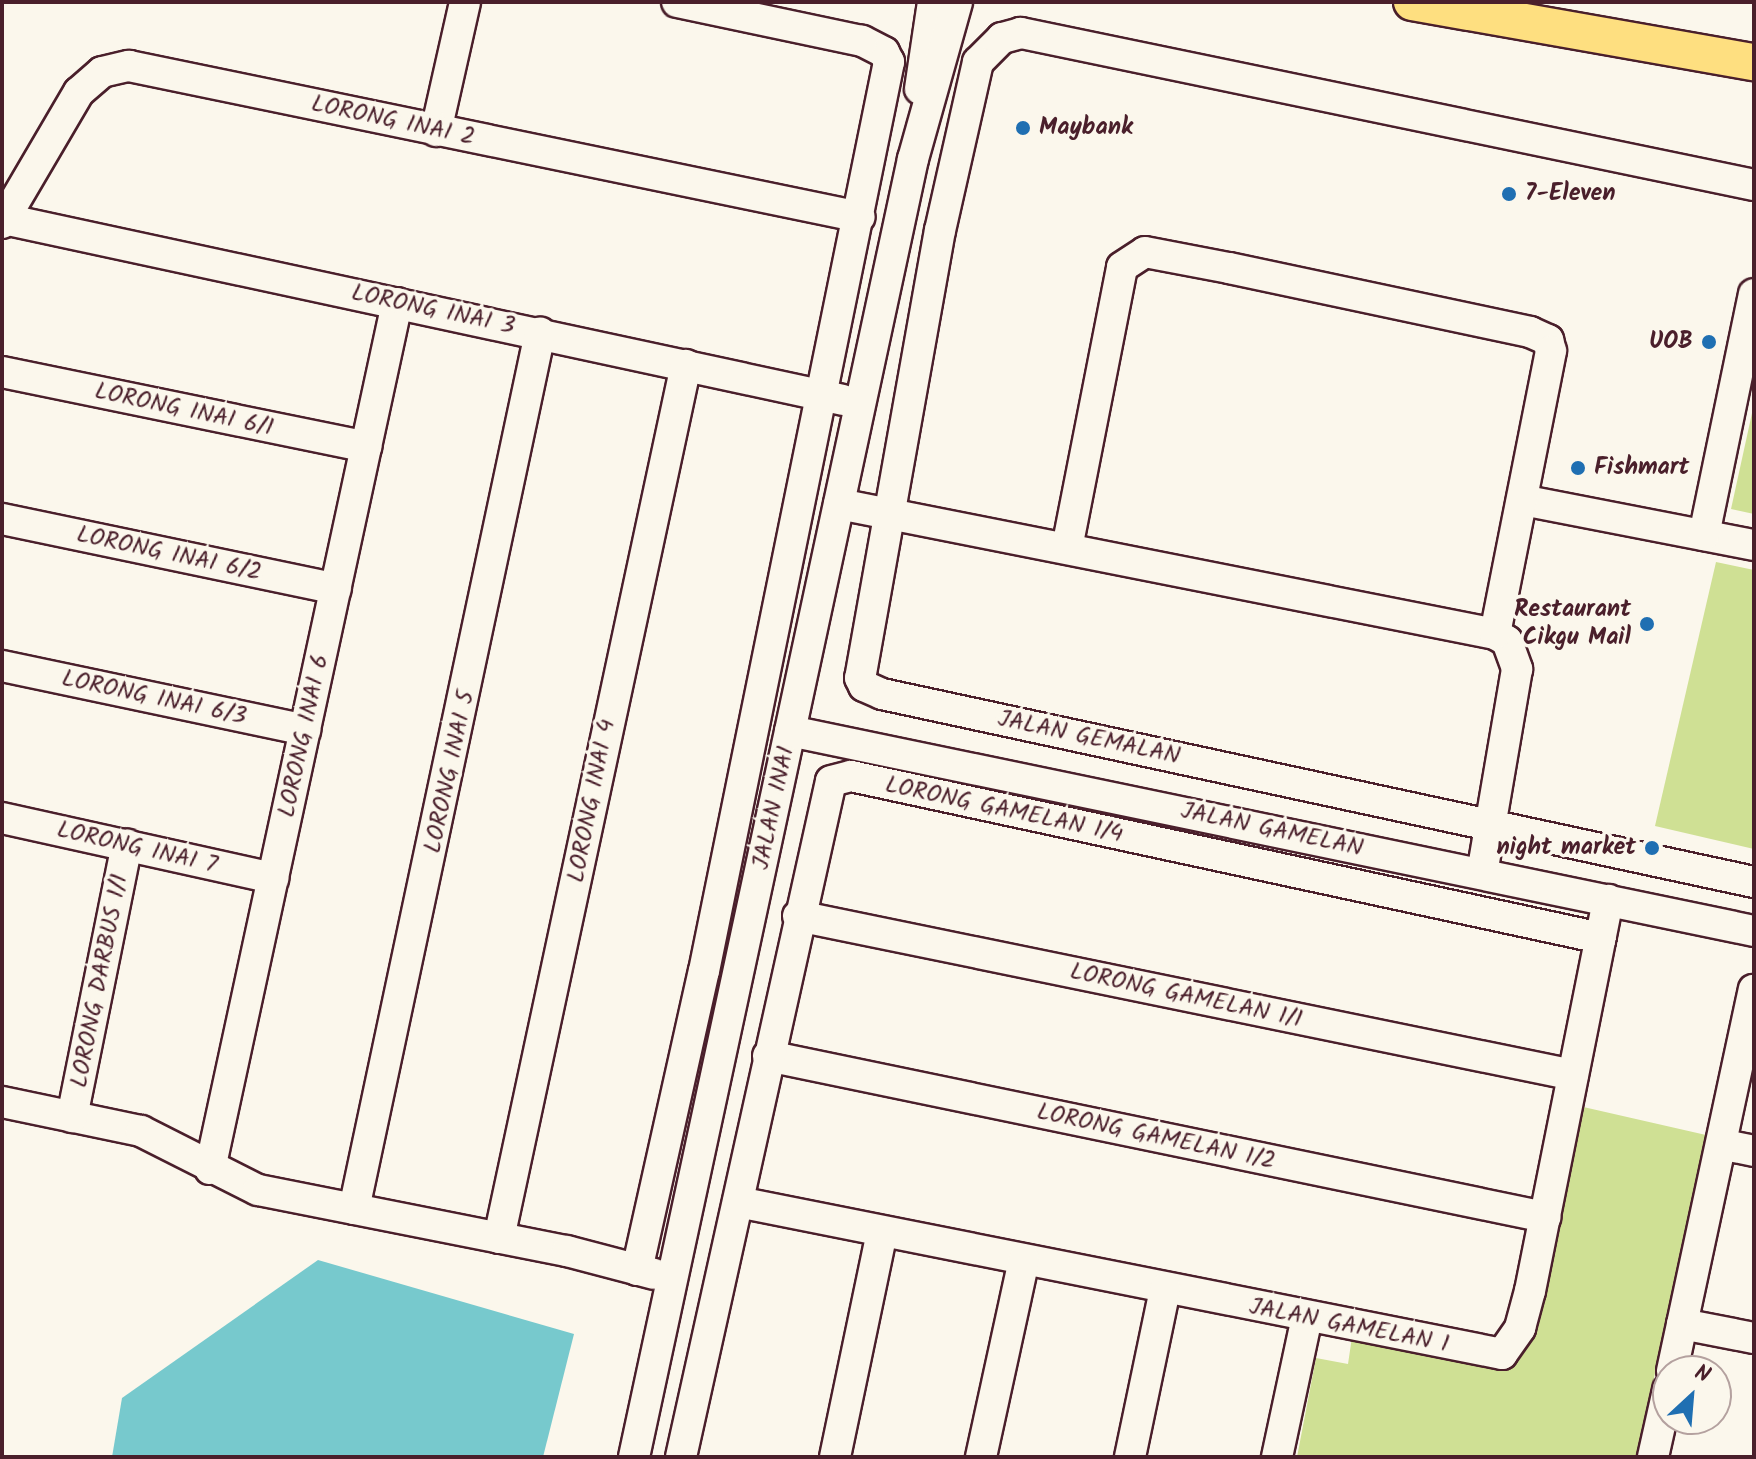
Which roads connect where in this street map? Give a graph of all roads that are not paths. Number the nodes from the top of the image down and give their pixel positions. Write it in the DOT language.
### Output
graph roads {
  1 [pos="465,2"];
  2 [pos="677,2"];
  3 [pos="933,2"];
  4 [pos="957,2"];
  5 [pos="1424,3"];
  6 [pos="1754,62"];
  7 [pos="436,131"];
  8 [pos="913,159"];
  9 [pos="1754,185"];
  10 [pos="860,217"];
  11 [pos="3,221"];
  12 [pos="1754,294"];
  13 [pos="397,303"];
  14 [pos="540,333"];
  15 [pos="686,365"];
  16 [pos="2,372"];
  17 [pos="823,396"];
  18 [pos="861,404"];
  19 [pos="366,447"];
  20 [pos="1522,500"];
  21 [pos="839,504"];
  22 [pos="888,512"];
  23 [pos="2,519"];
  24 [pos="1704,535"];
  25 [pos="1754,545"];
  26 [pos="1067,548"];
  27 [pos="336,589"];
  28 [pos="1495,634"];
  29 [pos="2,666"];
  30 [pos="305,730"];
  31 [pos="790,731"];
  32 [pos="2,818"];
  33 [pos="1490,824"];
  34 [pos="127,845"];
  35 [pos="1482,874"];
  36 [pos="273,878"];
  37 [pos="1754,882"];
  38 [pos="1608,900"];
  39 [pos="798,916"];
  40 [pos="1754,931"];
  41 [pos="1601,938"];
  42 [pos="1754,990"];
  43 [pos="768,1056"];
  44 [pos="1573,1075"];
  45 [pos="2,1102"];
  46 [pos="72,1117"];
  47 [pos="1724,1145"];
  48 [pos="1754,1151"];
  49 [pos="210,1169"];
  50 [pos="738,1202"];
  51 [pos="354,1209"];
  52 [pos="1545,1217"];
  53 [pos="882,1232"];
  54 [pos="499,1238"];
  55 [pos="1024,1260"];
  56 [pos="637,1270"];
  57 [pos="672,1279"];
  58 [pos="1165,1289"];
  59 [pos="1307,1317"];
  60 [pos="1682,1324"];
  61 [pos="1754,1338"];
  62 [pos="1675,1355"];
  63 [pos="1658,1435"];
  64 [pos="634,1457"];
  65 [pos="681,1457"];
  66 [pos="835,1457"];
  67 [pos="981,1457"];
  68 [pos="1130,1457"];
  69 [pos="1277,1457"];
  70 [pos="1653,1457"];
  1 -- 7 [label="street"];
  2 -- 10 [label="street"];
  3 -- 8 [label="street, JALAN INAI"];
  4 -- 8 [label="street, JALAN INAI"];
  5 -- 6 [label="main road"];
  7 -- 10 [label="street, LORONG INAI 2"];
  7 -- 11 [label="street, LORONG INAI 2"];
  8 -- 18 [label="street, JALAN INAI"];
  9 -- 22 [label="street"];
  10 -- 17 [label="street"];
  11 -- 13 [label="street, LORONG INAI 3"];
  12 -- 24 [label="street"];
  13 -- 14 [label="street, LORONG INAI 3"];
  13 -- 19 [label="street, LORONG INAI 6"];
  14 -- 15 [label="street, LORONG INAI 3"];
  14 -- 51 [label="street, LORONG INAI 5"];
  15 -- 17 [label="street, LORONG INAI 3"];
  15 -- 54 [label="street, LORONG INAI 4"];
  16 -- 19 [label="street, LORONG INAI 6/1"];
  17 -- 18 [label="street, LORONG INAI 3"];
  17 -- 56 [label="street"];
  18 -- 21 [label="street, JALAN INAI"];
  19 -- 27 [label="street, LORONG INAI 6"];
  20 -- 24 [label="street"];
  20 -- 26 [label="street"];
  20 -- 28 [label="street"];
  21 -- 22 [label="street"];
  21 -- 31 [label="street, JALAN INAI"];
  22 -- 26 [label="street"];
  22 -- 33 [label="street, JALAN GEMALAN"];
  23 -- 27 [label="street, LORONG INAI 6/2"];
  24 -- 25 [label="street"];
  26 -- 28 [label="street"];
  27 -- 30 [label="street, LORONG INAI 6"];
  28 -- 33 [label="street"];
  29 -- 30 [label="street, LORONG INAI 6/3"];
  30 -- 36 [label="street, LORONG INAI 6"];
  31 -- 35 [label="street, JALAN GAMELAN"];
  31 -- 57 [label="street, JALAN INAI"];
  32 -- 34 [label="street, LORONG INAI 7"];
  33 -- 35 [label="street"];
  33 -- 37 [label="street"];
  34 -- 36 [label="street, LORONG INAI 7"];
  34 -- 46 [label="street, LORONG DARBUS 1/1"];
  35 -- 38 [label="street, JALAN GAMELAN"];
  36 -- 49 [label="street, LORONG INAI 6"];
  38 -- 40 [label="street, JALAN GAMELAN"];
  38 -- 41 [label="street, JALAN GAMELAN 1"];
  39 -- 41 [label="street, LORONG GAMELAN 1/4"];
  39 -- 43 [label="street, LORONG GAMELAN 1/4"];
  39 -- 44 [label="street, LORONG GAMELAN 1/1"];
  41 -- 44 [label="street, JALAN GAMELAN 1"];
  42 -- 47 [label="street"];
  43 -- 50 [label="street, LORONG GAMELAN 1/4"];
  43 -- 52 [label="street, LORONG GAMELAN 1/2"];
  44 -- 52 [label="street, JALAN GAMELAN 1"];
  45 -- 46 [label="street"];
  46 -- 49 [label="street"];
  47 -- 48 [label="street"];
  47 -- 60 [label="street"];
  49 -- 51 [label="street"];
  50 -- 53 [label="street, JALAN GAMELAN 1"];
  50 -- 65 [label="street, LORONG GAMELAN 1/4"];
  51 -- 54 [label="street"];
  52 -- 59 [label="street, JALAN GAMELAN 1"];
  53 -- 55 [label="street, JALAN GAMELAN 1"];
  53 -- 66 [label="street"];
  54 -- 56 [label="street"];
  55 -- 58 [label="street, JALAN GAMELAN 1"];
  55 -- 67 [label="street"];
  56 -- 57 [label="street"];
  57 -- 64 [label="street, JALAN INAI"];
  58 -- 59 [label="street, JALAN GAMELAN 1"];
  58 -- 68 [label="street"];
  59 -- 69 [label="street"];
  60 -- 61 [label="street"];
  60 -- 62 [label="street"];
  63 -- 70 [label="street"];
}
